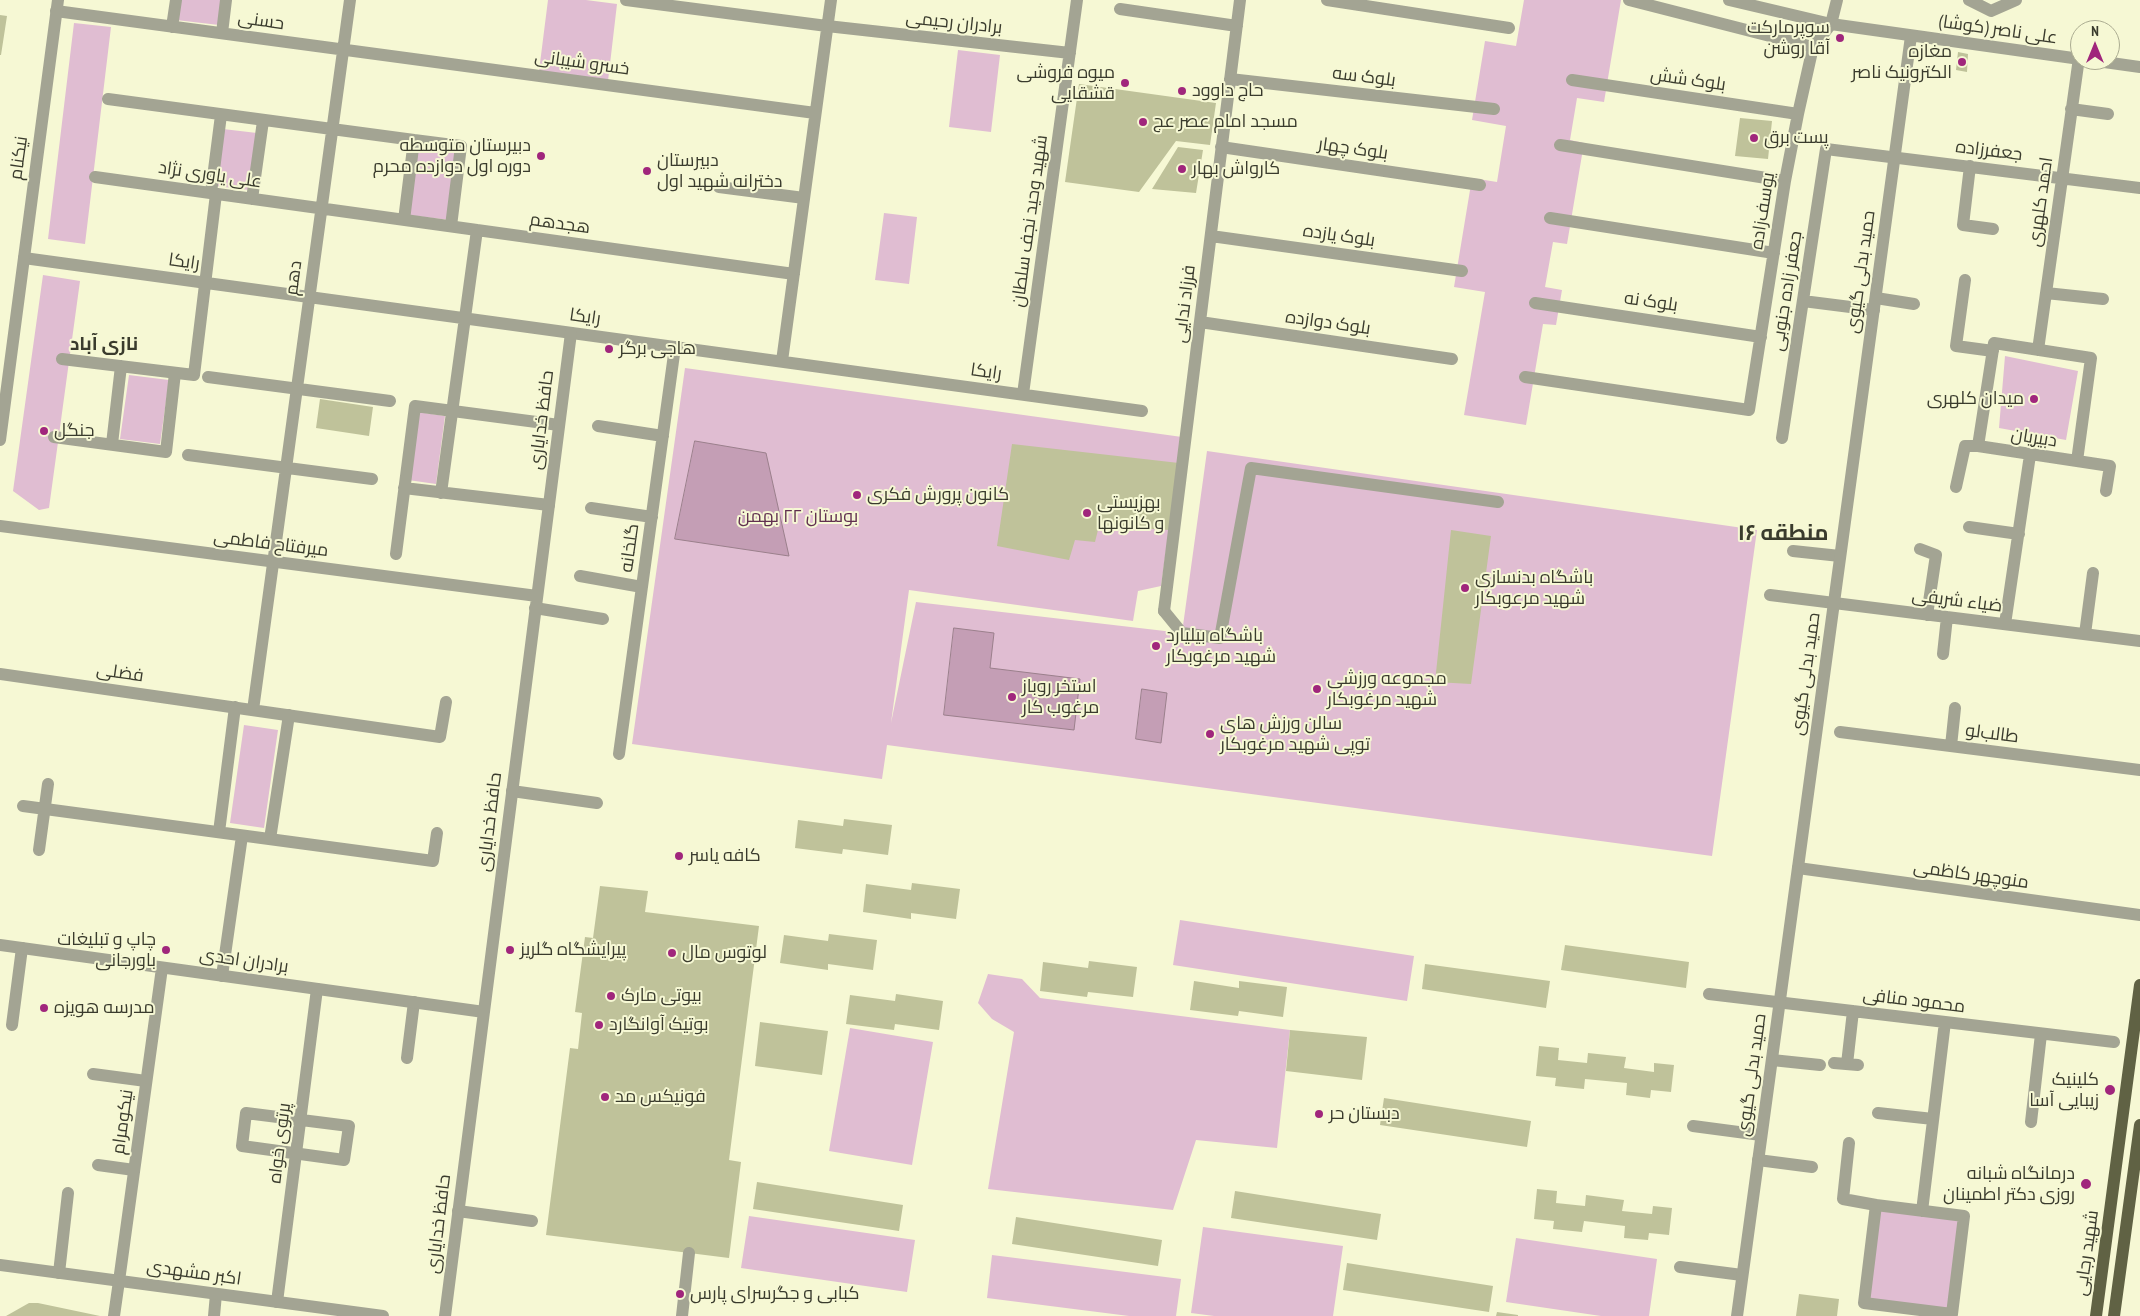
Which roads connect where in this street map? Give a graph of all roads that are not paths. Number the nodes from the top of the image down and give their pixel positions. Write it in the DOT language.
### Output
graph roads {
  1 [pos="176,0"];
  2 [pos="226,0"];
  3 [pos="350,0"];
  4 [pos="626,0"];
  5 [pos="831,0"];
  6 [pos="1077,0"];
  7 [pos="1240,0"];
  8 [pos="1327,0"];
  9 [pos="1629,0"];
  10 [pos="1729,0"];
  11 [pos="1837,0"];
  12 [pos="1969,0"];
  13 [pos="2016,0"];
  14 [pos="1661,4"];
  15 [pos="57,6"];
  16 [pos="1120,9"];
  17 [pos="1831,24"];
  18 [pos="172,26"];
  19 [pos="827,26"];
  20 [pos="1237,26"];
  21 [pos="1509,28"];
  22 [pos="222,33"];
  23 [pos="1911,36"];
  24 [pos="1813,47"];
  25 [pos="343,49"];
  26 [pos="1070,53"];
  27 [pos="2070,57"];
  28 [pos="2120,64"];
  29 [pos="2140,67"];
  30 [pos="2080,70"];
  31 [pos="1230,79"];
  32 [pos="1572,80"];
  33 [pos="108,99"];
  34 [pos="1494,109"];
  35 [pos="2071,109"];
  36 [pos="816,113"];
  37 [pos="221,114"];
  38 [pos="1798,114"];
  39 [pos="2108,114"];
  40 [pos="263,121"];
  41 [pos="332,130"];
  42 [pos="414,140"];
  43 [pos="1560,145"];
  44 [pos="1222,147"];
  45 [pos="1826,149"];
  46 [pos="1894,157"];
  47 [pos="1970,166"];
  48 [pos="94,177"];
  49 [pos="2062,178"];
  50 [pos="1785,181"];
  51 [pos="1480,185"];
  52 [pos="719,187"];
  53 [pos="2140,188"];
  54 [pos="214,193"];
  55 [pos="252,198"];
  56 [pos="804,198"];
  57 [pos="322,208"];
  58 [pos="1550,218"];
  59 [pos="404,220"];
  60 [pos="451,226"];
  61 [pos="1993,229"];
  62 [pos="477,230"];
  63 [pos="1210,236"];
  64 [pos="1774,253"];
  65 [pos="24,258"];
  66 [pos="1462,271"];
  67 [pos="794,274"];
  68 [pos="1965,280"];
  69 [pos="205,283"];
  70 [pos="2046,293"];
  71 [pos="309,297"];
  72 [pos="2103,299"];
  73 [pos="1803,301"];
  74 [pos="1535,303"];
  75 [pos="1875,304"];
  76 [pos="1914,304"];
  77 [pos="465,318"];
  78 [pos="1200,322"];
  79 [pos="571,333"];
  80 [pos="1761,336"];
  81 [pos="675,347"];
  82 [pos="2038,350"];
  83 [pos="1993,351"];
  84 [pos="62,359"];
  85 [pos="1452,359"];
  86 [pos="782,362"];
  87 [pos="121,366"];
  88 [pos="175,373"];
  89 [pos="208,377"];
  90 [pos="1525,377"];
  91 [pos="297,389"];
  92 [pos="1023,394"];
  93 [pos="390,401"];
  94 [pos="1142,411"];
  95 [pos="452,412"];
  96 [pos="559,425"];
  97 [pos="598,426"];
  98 [pos="663,436"];
  99 [pos="54,437"];
  100 [pos="1782,438"];
  101 [pos="0,440"];
  102 [pos="112,444"];
  103 [pos="1978,446"];
  104 [pos="188,455"];
  105 [pos="2030,455"];
  106 [pos="2077,461"];
  107 [pos="286,467"];
  108 [pos="372,478"];
  109 [pos="1956,487"];
  110 [pos="404,488"];
  111 [pos="2106,491"];
  112 [pos="440,493"];
  113 [pos="1498,502"];
  114 [pos="549,505"];
  115 [pos="591,508"];
  116 [pos="652,517"];
  117 [pos="0,526"];
  118 [pos="1969,527"];
  119 [pos="2018,534"];
  120 [pos="1920,550"];
  121 [pos="1793,551"];
  122 [pos="396,554"];
  123 [pos="1840,556"];
  124 [pos="274,562"];
  125 [pos="2094,573"];
  126 [pos="580,576"];
  127 [pos="642,587"];
  128 [pos="1770,595"];
  129 [pos="536,602"];
  130 [pos="1834,604"];
  131 [pos="1927,615"];
  132 [pos="1947,617"];
  133 [pos="603,620"];
  134 [pos="2005,624"];
  135 [pos="2085,634"];
  136 [pos="2140,640"];
  137 [pos="1943,654"];
  138 [pos="0,674"];
  139 [pos="446,702"];
  140 [pos="235,707"];
  141 [pos="1955,708"];
  142 [pos="253,710"];
  143 [pos="289,715"];
  144 [pos="1840,732"];
  145 [pos="1951,746"];
  146 [pos="619,754"];
  147 [pos="2140,770"];
  148 [pos="48,784"];
  149 [pos="512,791"];
  150 [pos="596,803"];
  151 [pos="23,806"];
  152 [pos="45,809"];
  153 [pos="220,832"];
  154 [pos="437,833"];
  155 [pos="242,836"];
  156 [pos="270,839"];
  157 [pos="38,850"];
  158 [pos="1798,868"];
  159 [pos="2140,915"];
  160 [pos="0,945"];
  161 [pos="22,948"];
  162 [pos="162,968"];
  163 [pos="222,976"];
  164 [pos="2140,986"];
  165 [pos="317,989"];
  166 [pos="1710,994"];
  167 [pos="414,1002"];
  168 [pos="1779,1002"];
  169 [pos="1853,1011"];
  170 [pos="484,1012"];
  171 [pos="1946,1022"];
  172 [pos="12,1025"];
  173 [pos="2040,1034"];
  174 [pos="2114,1042"];
  175 [pos="407,1058"];
  176 [pos="1772,1060"];
  177 [pos="1834,1063"];
  178 [pos="1820,1065"];
  179 [pos="93,1074"];
  180 [pos="146,1081"];
  181 [pos="1878,1113"];
  182 [pos="1933,1119"];
  183 [pos="300,1120"];
  184 [pos="2031,1122"];
  185 [pos="2140,1125"];
  186 [pos="1693,1126"];
  187 [pos="1761,1134"];
  188 [pos="1849,1143"];
  189 [pos="296,1154"];
  190 [pos="1758,1160"];
  191 [pos="98,1165"];
  192 [pos="1812,1167"];
  193 [pos="134,1170"];
  194 [pos="68,1193"];
  195 [pos="2135,1199"];
  196 [pos="1876,1205"];
  197 [pos="458,1211"];
  198 [pos="1922,1211"];
  199 [pos="532,1221"];
  200 [pos="689,1253"];
  201 [pos="0,1260"];
  202 [pos="6,1266"];
  203 [pos="1680,1267"];
  204 [pos="59,1272"];
  205 [pos="1742,1275"];
  206 [pos="119,1281"];
  207 [pos="216,1294"];
  208 [pos="277,1302"];
  209 [pos="1913,1313"];
  210 [pos="1953,1315"];
  211 [pos="114,1316"];
  212 [pos="214,1316"];
  213 [pos="383,1316"];
  214 [pos="445,1316"];
  215 [pos="682,1316"];
  216 [pos="1737,1316"];
  217 [pos="2096,1316"];
  218 [pos="2114,1316"];
  1 -- 18 [label="street"];
  2 -- 22 [label="street"];
  3 -- 25 [label="street, دهم"];
  4 -- 19 [label="street, برادران رحیمی"];
  5 -- 19 [label="street"];
  6 -- 26 [label="street, شهید وحید نجف سلطان"];
  7 -- 20 [label="street, فرزاد ندایی"];
  8 -- 21 [label="street"];
  9 -- 14 [label="street"];
  10 -- 17 [label="street, علی ناصر (کوشا)"];
  11 -- 17 [label="street"];
  12 -- 13 [label="street"];
  14 -- 24 [label="street"];
  15 -- 18 [label="street, حسنی"];
  15 -- 65 [label="street, نیکنام"];
  16 -- 20 [label="street"];
  17 -- 23 [label="street, علی ناصر (کوشا)"];
  17 -- 24 [label="street, یوسف‌زاده"];
  18 -- 22 [label="street, حسنی"];
  19 -- 26 [label="street, برادران رحیمی"];
  19 -- 36 [label="street"];
  20 -- 31 [label="street, فرزاد ندایی"];
  22 -- 25 [label="street, حسنی"];
  23 -- 27 [label="street, علی ناصر (کوشا)"];
  23 -- 46 [label="street, حمید بدلی گیوی"];
  24 -- 38 [label="street, یوسف‌زاده"];
  25 -- 36 [label="street, خسرو شیبانی"];
  25 -- 41 [label="street, دهم"];
  26 -- 92 [label="street, شهید وحید نجف سلطان"];
  28 -- 29 [label="street, علی ناصر (کوشا)"];
  30 -- 35 [label="street, احمد کلهری"];
  31 -- 34 [label="street, بلوک سه"];
  31 -- 44 [label="street, فرزاد ندایی"];
  32 -- 38 [label="street, بلوک شش"];
  33 -- 37 [label="street"];
  35 -- 39 [label="street"];
  35 -- 49 [label="street, احمد کلهری"];
  36 -- 56 [label="street"];
  37 -- 40 [label="street"];
  37 -- 54 [label="street"];
  38 -- 50 [label="street, یوسف‌زاده"];
  40 -- 41 [label="street"];
  40 -- 55 [label="street"];
  41 -- 42 [label="street"];
  41 -- 57 [label="street, دهم"];
  42 -- 59 [label="street"];
  42 -- 60 [label="street"];
  43 -- 50 [label="street"];
  44 -- 51 [label="street, بلوک چهار"];
  44 -- 63 [label="street, فرزاد ندایی"];
  45 -- 46 [label="street, جعفرزاده"];
  45 -- 73 [label="street, جعفر زاده جنوبی"];
  46 -- 47 [label="street, جعفرزاده"];
  46 -- 75 [label="street, حمید بدلی گیوی"];
  47 -- 49 [label="street, جعفرزاده"];
  47 -- 61 [label="street"];
  48 -- 54 [label="street, علی یاوری نژاد"];
  49 -- 53 [label="street, جعفرزاده"];
  49 -- 70 [label="street, احمد کلهری"];
  50 -- 64 [label="street, یوسف‌زاده"];
  52 -- 56 [label="street"];
  54 -- 55 [label="street, علی یاوری نژاد"];
  54 -- 69 [label="street"];
  55 -- 57 [label="street, علی یاوری نژاد"];
  56 -- 67 [label="street"];
  57 -- 59 [label="street, هجدهم"];
  57 -- 71 [label="street, دهم"];
  58 -- 64 [label="street"];
  59 -- 60 [label="street, هجدهم"];
  60 -- 62 [label="street, هجدهم"];
  62 -- 67 [label="street, هجدهم"];
  62 -- 77 [label="street"];
  63 -- 66 [label="street, بلوک یازده"];
  63 -- 78 [label="street, فرزاد ندایی"];
  64 -- 80 [label="street, یوسف‌زاده"];
  65 -- 69 [label="street, رایکا"];
  65 -- 101 [label="street, نیکنام"];
  67 -- 86 [label="street"];
  68 -- 83 [label="street"];
  69 -- 71 [label="street, رایکا"];
  69 -- 88 [label="street"];
  70 -- 72 [label="street"];
  70 -- 82 [label="street, احمد کلهری"];
  71 -- 77 [label="street, رایکا"];
  71 -- 91 [label="street, دهم"];
  73 -- 75 [label="street"];
  73 -- 100 [label="street, جعفر زاده جنوبی"];
  74 -- 80 [label="street, بلوک نه"];
  75 -- 76 [label="street"];
  75 -- 123 [label="street, حمید بدلی گیوی"];
  77 -- 79 [label="street, رایکا"];
  77 -- 95 [label="street"];
  78 -- 85 [label="street, بلوک دوازده"];
  78 -- 113 [label="street, فرزاد ندایی"];
  79 -- 81 [label="street, رایکا"];
  79 -- 96 [label="street, حافظ خدایاری"];
  80 -- 90 [label="street, یوسف‌زاده"];
  81 -- 86 [label="street, رایکا"];
  81 -- 98 [label="street, گلخانه"];
  82 -- 83 [label="street, دبیریان"];
  82 -- 106 [label="street, دبیریان"];
  83 -- 103 [label="street"];
  84 -- 87 [label="street"];
  86 -- 92 [label="street, رایکا"];
  87 -- 88 [label="street"];
  87 -- 102 [label="street"];
  88 -- 102 [label="street"];
  89 -- 91 [label="street"];
  91 -- 93 [label="street"];
  91 -- 107 [label="street, دهم"];
  92 -- 94 [label="street, رایکا"];
  95 -- 96 [label="street"];
  95 -- 110 [label="street"];
  95 -- 112 [label="street"];
  96 -- 114 [label="street, حافظ خدایاری"];
  97 -- 98 [label="street"];
  98 -- 116 [label="street, گلخانه"];
  99 -- 102 [label="street"];
  103 -- 105 [label="street, دبیریان"];
  103 -- 109 [label="street"];
  104 -- 107 [label="street"];
  105 -- 106 [label="street, دبیریان"];
  105 -- 119 [label="street"];
  106 -- 111 [label="street"];
  107 -- 108 [label="street"];
  107 -- 124 [label="street, دهم"];
  110 -- 112 [label="street"];
  110 -- 122 [label="street"];
  112 -- 114 [label="street"];
  114 -- 129 [label="street, حافظ خدایاری"];
  115 -- 116 [label="street"];
  116 -- 127 [label="street, گلخانه"];
  117 -- 124 [label="street, میرفتاح فاطمی"];
  118 -- 119 [label="street"];
  119 -- 134 [label="street"];
  120 -- 131 [label="street"];
  121 -- 123 [label="street"];
  123 -- 130 [label="street, حمید بدلی گیوی"];
  124 -- 129 [label="street, میرفتاح فاطمی"];
  124 -- 142 [label="street, دهم"];
  125 -- 135 [label="street"];
  126 -- 127 [label="street"];
  127 -- 146 [label="street, گلخانه"];
  128 -- 130 [label="street, ضیاء شریفی"];
  129 -- 133 [label="street, میرفتاح فاطمی"];
  129 -- 149 [label="street, حافظ خدایاری"];
  130 -- 131 [label="street, ضیاء شریفی"];
  130 -- 158 [label="street, حمید بدلی گیوی"];
  131 -- 132 [label="street, ضیاء شریفی"];
  132 -- 134 [label="street, ضیاء شریفی"];
  132 -- 137 [label="street"];
  134 -- 135 [label="street, ضیاء شریفی"];
  135 -- 136 [label="street, ضیاء شریفی"];
  138 -- 140 [label="street, فضلی"];
  139 -- 143 [label="street, فضلی"];
  140 -- 142 [label="street, فضلی"];
  140 -- 153 [label="street"];
  141 -- 145 [label="street"];
  142 -- 143 [label="street, فضلی"];
  143 -- 156 [label="street"];
  144 -- 145 [label="street, طالب‌لو"];
  145 -- 147 [label="street, طالب‌لو"];
  148 -- 152 [label="street"];
  149 -- 150 [label="street"];
  149 -- 170 [label="street, حافظ خدایاری"];
  151 -- 152 [label="street"];
  152 -- 153 [label="street"];
  152 -- 157 [label="street"];
  153 -- 155 [label="street"];
  154 -- 156 [label="street"];
  155 -- 156 [label="street"];
  155 -- 163 [label="street"];
  158 -- 159 [label="street, منوچهر کاظمی"];
  158 -- 168 [label="street, حمید بدلی گیوی"];
  160 -- 161 [label="street, برادران احدی"];
  161 -- 162 [label="street, برادران احدی"];
  161 -- 172 [label="street"];
  162 -- 163 [label="street, برادران احدی"];
  162 -- 180 [label="street, نیکومرام"];
  163 -- 165 [label="street, برادران احدی"];
  164 -- 217 [label="main road, شهید رجایی"];
  165 -- 167 [label="street, برادران احدی"];
  165 -- 183 [label="street, پرتوی خواه"];
  166 -- 168 [label="street, محمود منافی"];
  167 -- 170 [label="street, برادران احدی"];
  167 -- 175 [label="street"];
  168 -- 169 [label="street, محمود منافی"];
  168 -- 176 [label="street, حمید بدلی گیوی"];
  169 -- 171 [label="street, محمود منافی"];
  169 -- 177 [label="street"];
  170 -- 197 [label="street, حافظ خدایاری"];
  171 -- 173 [label="street, محمود منافی"];
  171 -- 182 [label="street"];
  173 -- 174 [label="street, محمود منافی"];
  173 -- 184 [label="street"];
  176 -- 178 [label="street"];
  176 -- 187 [label="street, حمید بدلی گیوی"];
  179 -- 180 [label="street"];
  180 -- 193 [label="street, نیکومرام"];
  181 -- 182 [label="street"];
  182 -- 198 [label="street"];
  183 -- 189 [label="street, پرتوی خواه"];
  183 -- 189 [label="street"];
  183 -- 189 [label="street"];
  185 -- 195 [label="main road, شهید رجایی"];
  186 -- 187 [label="street"];
  187 -- 190 [label="street, حمید بدلی گیوی"];
  188 -- 196 [label="street"];
  189 -- 208 [label="street, پرتوی خواه"];
  190 -- 192 [label="street"];
  190 -- 205 [label="street, حمید بدلی گیوی"];
  191 -- 193 [label="street"];
  193 -- 206 [label="street, نیکومرام"];
  194 -- 204 [label="street"];
  195 -- 218 [label="main road, شهید رجایی"];
  196 -- 198 [label="street"];
  196 -- 209 [label="street"];
  197 -- 199 [label="street"];
  197 -- 214 [label="street, حافظ خدایاری"];
  198 -- 210 [label="street"];
  200 -- 215 [label="street"];
  201 -- 202 [label="street"];
  202 -- 204 [label="street, اکبر مشهدی"];
  203 -- 205 [label="street"];
  204 -- 206 [label="street, اکبر مشهدی"];
  205 -- 216 [label="street, حمید بدلی گیوی"];
  206 -- 207 [label="street, اکبر مشهدی"];
  206 -- 211 [label="street, نیکومرام"];
  207 -- 208 [label="street, اکبر مشهدی"];
  207 -- 212 [label="street"];
  208 -- 213 [label="street, اکبر مشهدی"];
  209 -- 210 [label="street"];
}
